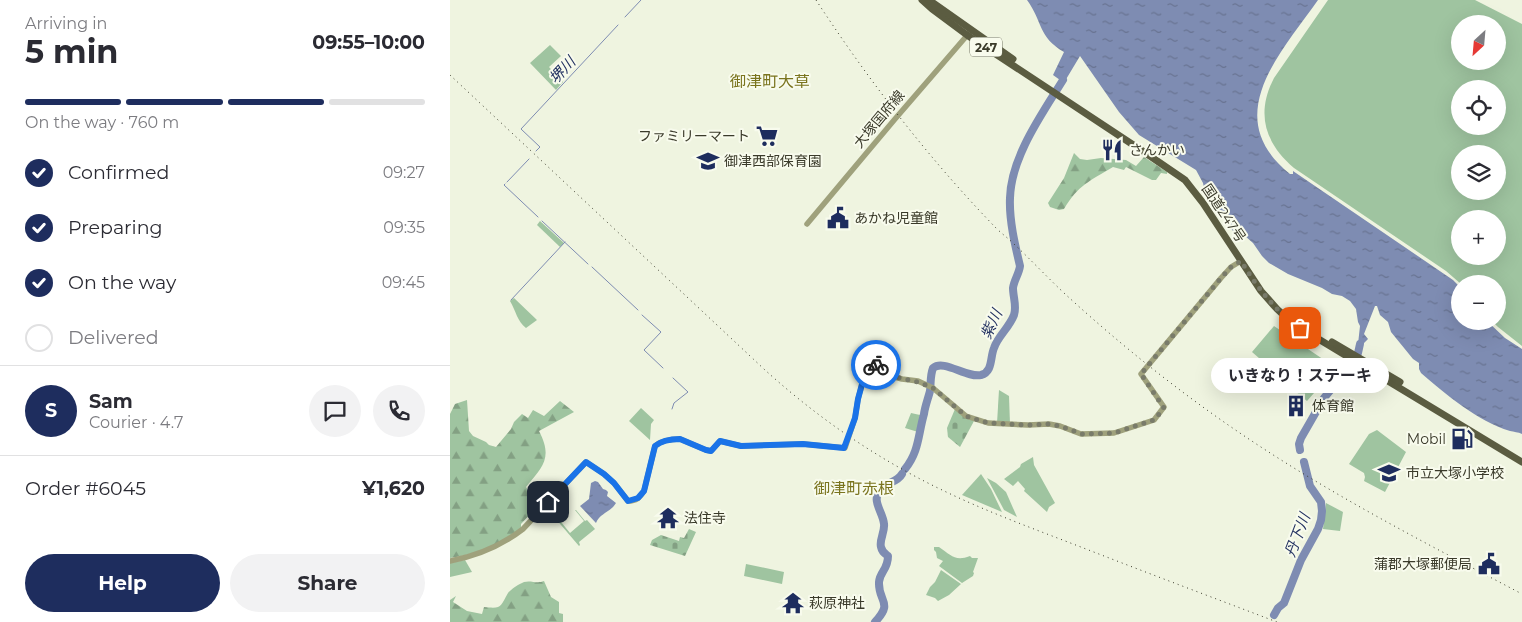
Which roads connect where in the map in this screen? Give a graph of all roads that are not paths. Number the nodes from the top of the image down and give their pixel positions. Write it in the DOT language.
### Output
graph roads {
  1 [pos="922,0"];
  2 [pos="930,0"];
  3 [pos="969,33"];
  4 [pos="1056,90"];
  5 [pos="807,224"];
  6 [pos="1241,261"];
  7 [pos="1522,456"];
  8 [pos="1522,462"];
  9 [pos="450,560"];
  1 -- 3 [label="highway, 国道247号 / 247"];
  2 -- 3 [label="highway, 国道247号 / 247"];
  3 -- 4 [label="highway, 国道247号 / 247"];
  3 -- 5 [label="main road, 大塚国府線"];
  4 -- 6 [label="highway, 国道247号 / 247"];
  4 -- 7 [label="highway, 国道247号 / 247"];
  6 -- 8 [label="highway, 国道247号 / 247"];
  6 -- 9 [label="main road"];
}
